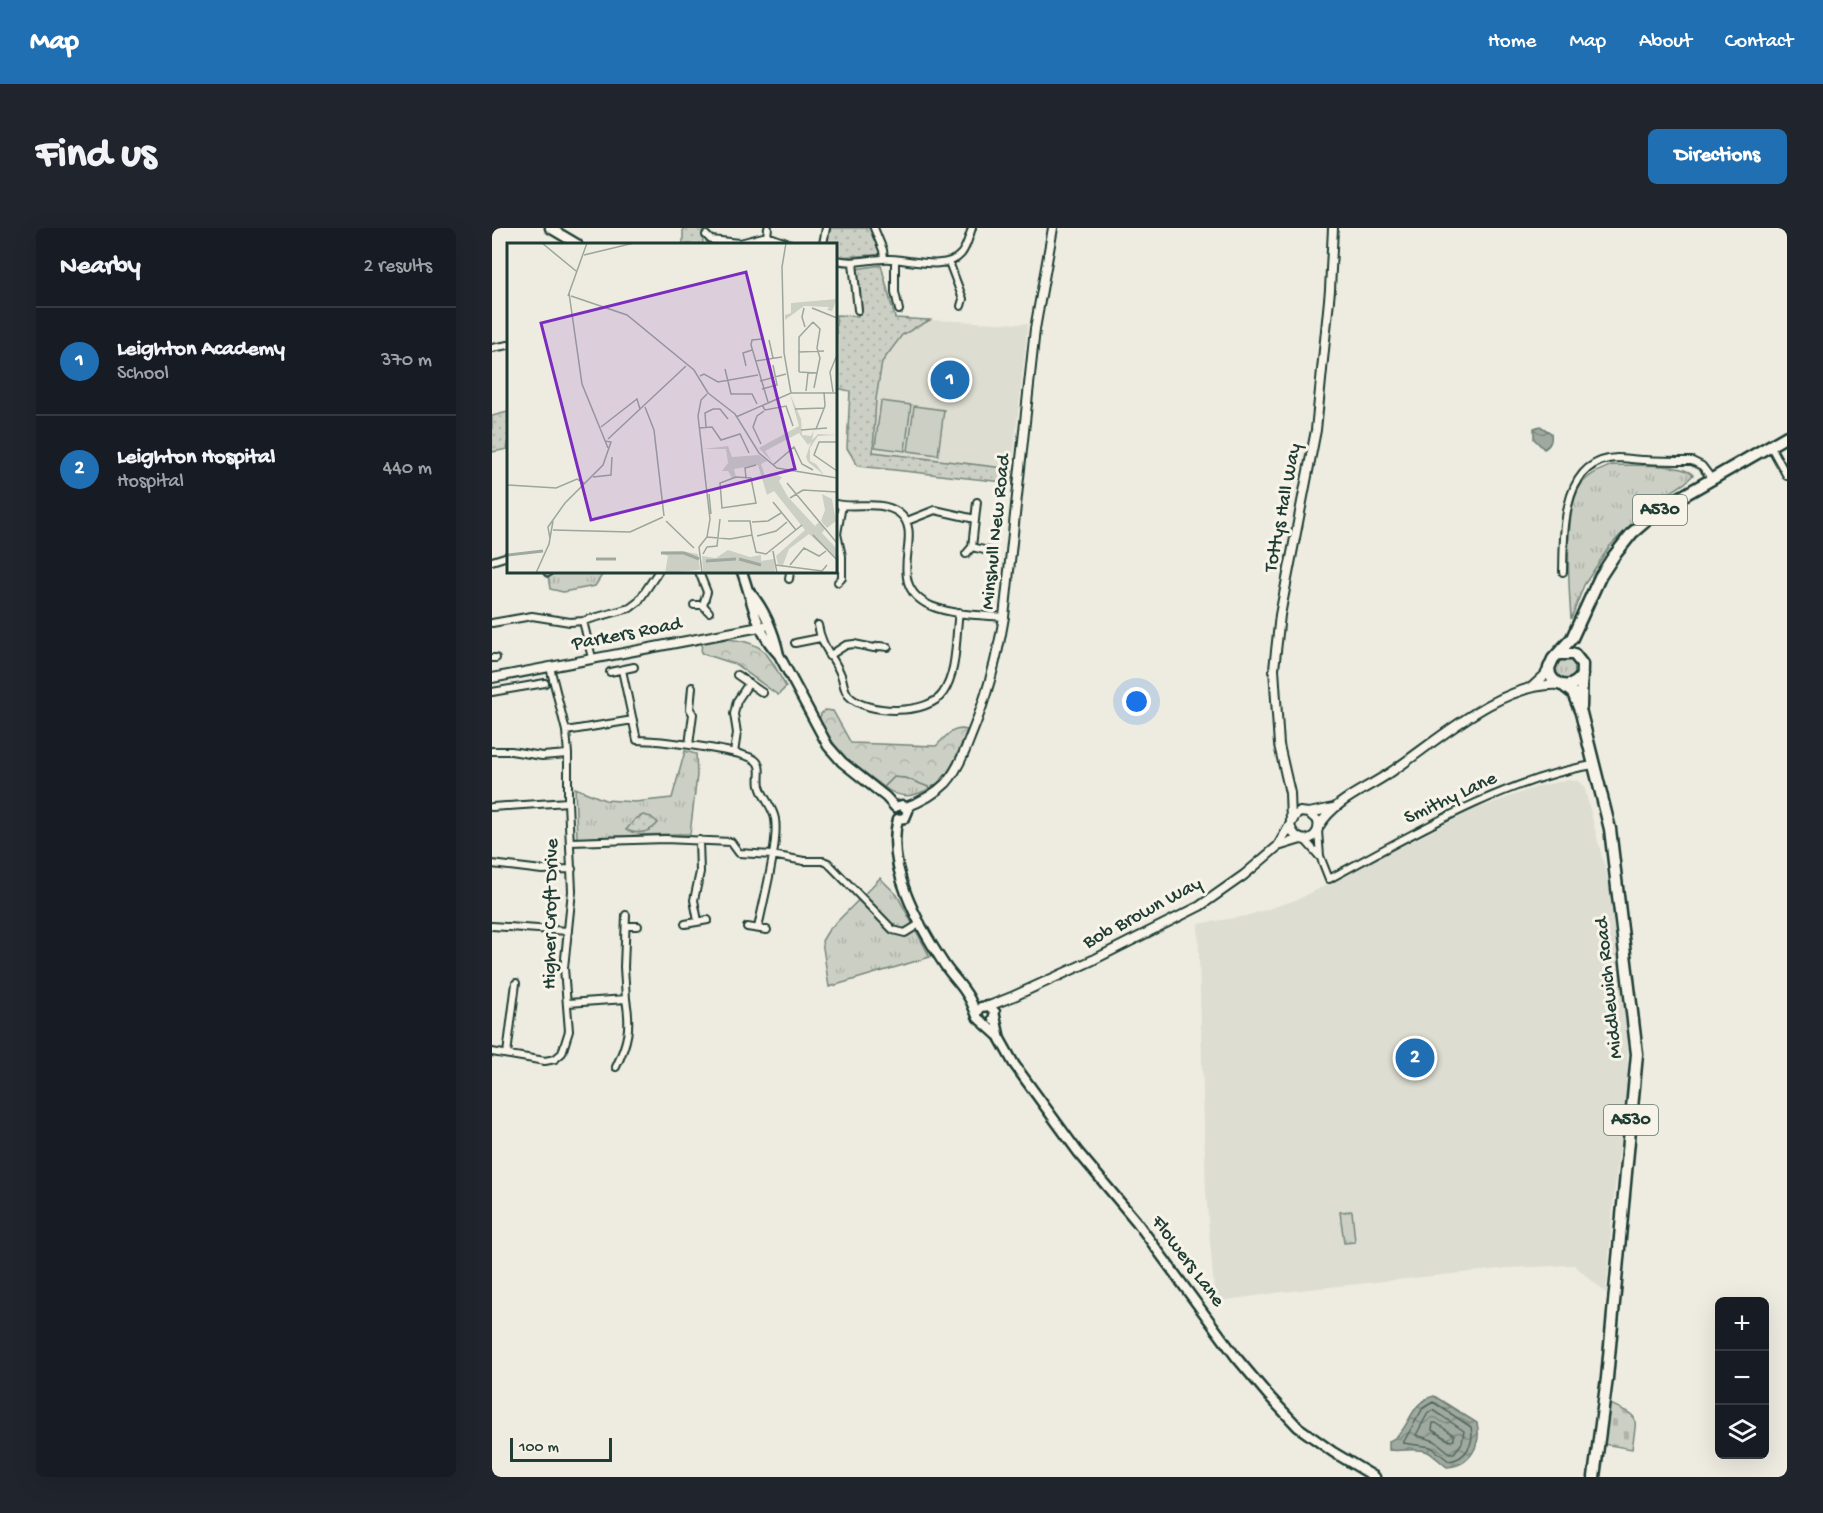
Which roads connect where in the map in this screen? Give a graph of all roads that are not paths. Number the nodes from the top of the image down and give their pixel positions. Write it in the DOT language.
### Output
graph roads {
  1 [pos="550,228"];
  2 [pos="768,228"];
  3 [pos="826,228"];
  4 [pos="874,228"];
  5 [pos="972,228"];
  6 [pos="1053,228"];
  7 [pos="1333,228"];
  8 [pos="706,235"];
  9 [pos="767,236"];
  10 [pos="575,243"];
  11 [pos="786,243"];
  12 [pos="823,243"];
  13 [pos="884,258"];
  14 [pos="837,260"];
  15 [pos="895,260"];
  16 [pos="949,262"];
  17 [pos="853,263"];
  18 [pos="965,302"];
  19 [pos="858,310"];
  20 [pos="899,310"];
  21 [pos="507,345"];
  22 [pos="492,348"];
  23 [pos="1787,436"];
  24 [pos="1770,445"];
  25 [pos="1787,476"];
  26 [pos="1711,478"];
  27 [pos="977,502"];
  28 [pos="839,505"];
  29 [pos="975,519"];
  30 [pos="907,521"];
  31 [pos="972,547"];
  32 [pos="992,552"];
  33 [pos="966,554"];
  34 [pos="507,556"];
  35 [pos="492,561"];
  36 [pos="1563,572"];
  37 [pos="699,573"];
  38 [pos="742,573"];
  39 [pos="790,573"];
  40 [pos="656,574"];
  41 [pos="789,579"];
  42 [pos="842,579"];
  43 [pos="703,604"];
  44 [pos="694,605"];
  45 [pos="709,612"];
  46 [pos="959,612"];
  47 [pos="1004,618"];
  48 [pos="583,621"];
  49 [pos="492,623"];
  50 [pos="818,625"];
  51 [pos="764,626"];
  52 [pos="1577,629"];
  53 [pos="880,637"];
  54 [pos="820,638"];
  55 [pos="795,644"];
  56 [pos="879,646"];
  57 [pos="888,647"];
  58 [pos="1560,654"];
  59 [pos="829,656"];
  60 [pos="1577,657"];
  61 [pos="592,658"];
  62 [pos="550,667"];
  63 [pos="634,667"];
  64 [pos="1549,668"];
  65 [pos="622,670"];
  66 [pos="610,672"];
  67 [pos="737,675"];
  68 [pos="1582,675"];
  69 [pos="492,678"];
  70 [pos="545,683"];
  71 [pos="749,683"];
  72 [pos="1562,685"];
  73 [pos="692,687"];
  74 [pos="1531,687"];
  75 [pos="492,692"];
  76 [pos="763,693"];
  77 [pos="1581,713"];
  78 [pos="633,720"];
  79 [pos="566,731"];
  80 [pos="689,746"];
  81 [pos="492,751"];
  82 [pos="734,753"];
  83 [pos="568,754"];
  84 [pos="1593,765"];
  85 [pos="1290,793"];
  86 [pos="568,802"];
  87 [pos="492,807"];
  88 [pos="895,807"];
  89 [pos="906,807"];
  90 [pos="1333,808"];
  91 [pos="1308,812"];
  92 [pos="898,819"];
  93 [pos="1291,823"];
  94 [pos="1318,829"];
  95 [pos="1303,839"];
  96 [pos="699,840"];
  97 [pos="571,842"];
  98 [pos="1278,846"];
  99 [pos="772,855"];
  100 [pos="1320,856"];
  101 [pos="492,864"];
  102 [pos="572,869"];
  103 [pos="626,915"];
  104 [pos="708,920"];
  105 [pos="698,921"];
  106 [pos="921,923"];
  107 [pos="685,924"];
  108 [pos="492,926"];
  109 [pos="626,926"];
  110 [pos="638,926"];
  111 [pos="747,927"];
  112 [pos="758,928"];
  113 [pos="767,930"];
  114 [pos="568,931"];
  115 [pos="516,982"];
  116 [pos="967,994"];
  117 [pos="1014,996"];
  118 [pos="626,999"];
  119 [pos="568,1003"];
  120 [pos="988,1006"];
  121 [pos="978,1013"];
  122 [pos="995,1015"];
  123 [pos="985,1023"];
  124 [pos="1000,1039"];
  125 [pos="492,1052"];
  126 [pos="507,1054"];
  127 [pos="615,1068"];
  128 [pos="1375,1477"];
  129 [pos="1594,1477"];
  1 -- 10 [label="main road"];
  2 -- 9 [label="street"];
  3 -- 12 [label="street"];
  4 -- 13 [label="street"];
  5 -- 16 [label="street"];
  6 -- 47 [label="street, Minshull New Road"];
  7 -- 85 [label="street, Tottys Hall Way"];
  8 -- 9 [label="street"];
  9 -- 11 [label="street"];
  13 -- 15 [label="street"];
  13 -- 17 [label="street"];
  14 -- 17 [label="street"];
  15 -- 16 [label="street"];
  15 -- 20 [label="street"];
  16 -- 18 [label="street"];
  17 -- 19 [label="street"];
  21 -- 22 [label="street"];
  23 -- 24 [label="highway, A530"];
  24 -- 25 [label="street"];
  24 -- 26 [label="highway, A530"];
  26 -- 36 [label="street"];
  26 -- 52 [label="highway, A530"];
  27 -- 29 [label="street"];
  28 -- 30 [label="street"];
  28 -- 42 [label="street"];
  29 -- 30 [label="street"];
  29 -- 31 [label="street"];
  30 -- 46 [label="street"];
  31 -- 32 [label="street"];
  31 -- 33 [label="street"];
  34 -- 35 [label="street"];
  37 -- 43 [label="street"];
  38 -- 51 [label="main road"];
  39 -- 41 [label="street"];
  40 -- 48 [label="street"];
  43 -- 44 [label="street"];
  43 -- 45 [label="street"];
  46 -- 47 [label="street"];
  46 -- 59 [label="street"];
  47 -- 89 [label="street, Minshull New Road"];
  48 -- 49 [label="street"];
  48 -- 61 [label="street"];
  50 -- 54 [label="street"];
  51 -- 61 [label="street, Parkers Road"];
  51 -- 88 [label="main road"];
  52 -- 58 [label="highway, A530"];
  52 -- 60 [label="highway, A530"];
  53 -- 56 [label="street"];
  54 -- 55 [label="street"];
  54 -- 59 [label="street"];
  56 -- 57 [label="street"];
  56 -- 59 [label="street"];
  58 -- 60 [label="highway"];
  58 -- 64 [label="highway"];
  60 -- 68 [label="highway"];
  61 -- 62 [label="street, Parkers Road"];
  62 -- 69 [label="street, Parkers Road"];
  62 -- 79 [label="street, Higher Croft Drive"];
  63 -- 65 [label="street"];
  64 -- 72 [label="highway"];
  64 -- 74 [label="street"];
  65 -- 66 [label="street"];
  65 -- 78 [label="street"];
  67 -- 71 [label="street"];
  68 -- 72 [label="highway"];
  68 -- 77 [label="highway, Middlewich Road / A530"];
  70 -- 75 [label="street"];
  71 -- 76 [label="street"];
  71 -- 82 [label="street"];
  72 -- 74 [label="street"];
  72 -- 77 [label="highway, Middlewich Road / A530"];
  73 -- 80 [label="street"];
  74 -- 90 [label="street"];
  77 -- 84 [label="highway, Middlewich Road / A530"];
  78 -- 79 [label="street"];
  78 -- 80 [label="street"];
  79 -- 83 [label="street, Higher Croft Drive"];
  80 -- 82 [label="street"];
  81 -- 83 [label="street"];
  82 -- 99 [label="street"];
  83 -- 86 [label="street, Higher Croft Drive"];
  84 -- 100 [label="street, Smithy Lane"];
  84 -- 129 [label="highway, Middlewich Road / A530"];
  85 -- 91 [label="street, Tottys Hall Way"];
  85 -- 93 [label="street, Tottys Hall Way"];
  86 -- 87 [label="street"];
  86 -- 97 [label="street, Higher Croft Drive"];
  88 -- 89 [label="main road"];
  88 -- 92 [label="main road"];
  89 -- 92 [label="main road"];
  90 -- 91 [label="street"];
  90 -- 94 [label="street"];
  91 -- 93 [label="street"];
  91 -- 94 [label="street"];
  92 -- 106 [label="main road"];
  93 -- 95 [label="street"];
  93 -- 98 [label="street, Bob Brown Way"];
  94 -- 95 [label="street"];
  94 -- 100 [label="street"];
  95 -- 98 [label="street, Bob Brown Way"];
  95 -- 100 [label="street"];
  96 -- 97 [label="street"];
  96 -- 99 [label="street"];
  96 -- 105 [label="street"];
  97 -- 102 [label="street, Higher Croft Drive"];
  98 -- 117 [label="street, Bob Brown Way"];
  99 -- 106 [label="street"];
  99 -- 112 [label="street"];
  101 -- 102 [label="street"];
  102 -- 114 [label="street, Higher Croft Drive"];
  103 -- 109 [label="street"];
  104 -- 105 [label="street"];
  105 -- 107 [label="street"];
  106 -- 116 [label="main road"];
  108 -- 114 [label="street"];
  109 -- 110 [label="street"];
  109 -- 118 [label="street"];
  111 -- 112 [label="street"];
  112 -- 113 [label="street"];
  114 -- 119 [label="street, Higher Croft Drive"];
  115 -- 126 [label="street"];
  116 -- 120 [label="main road"];
  116 -- 121 [label="main road"];
  117 -- 120 [label="street, Bob Brown Way"];
  117 -- 122 [label="street, Bob Brown Way"];
  118 -- 119 [label="street"];
  118 -- 127 [label="street"];
  119 -- 126 [label="street, Higher Croft Drive"];
  120 -- 121 [label="main road"];
  120 -- 122 [label="main road"];
  121 -- 123 [label="main road"];
  122 -- 123 [label="main road"];
  122 -- 124 [label="main road, Flowers Lane"];
  123 -- 124 [label="main road, Flowers Lane"];
  124 -- 128 [label="main road, Flowers Lane"];
  125 -- 126 [label="street, Higher Croft Drive"];
}
